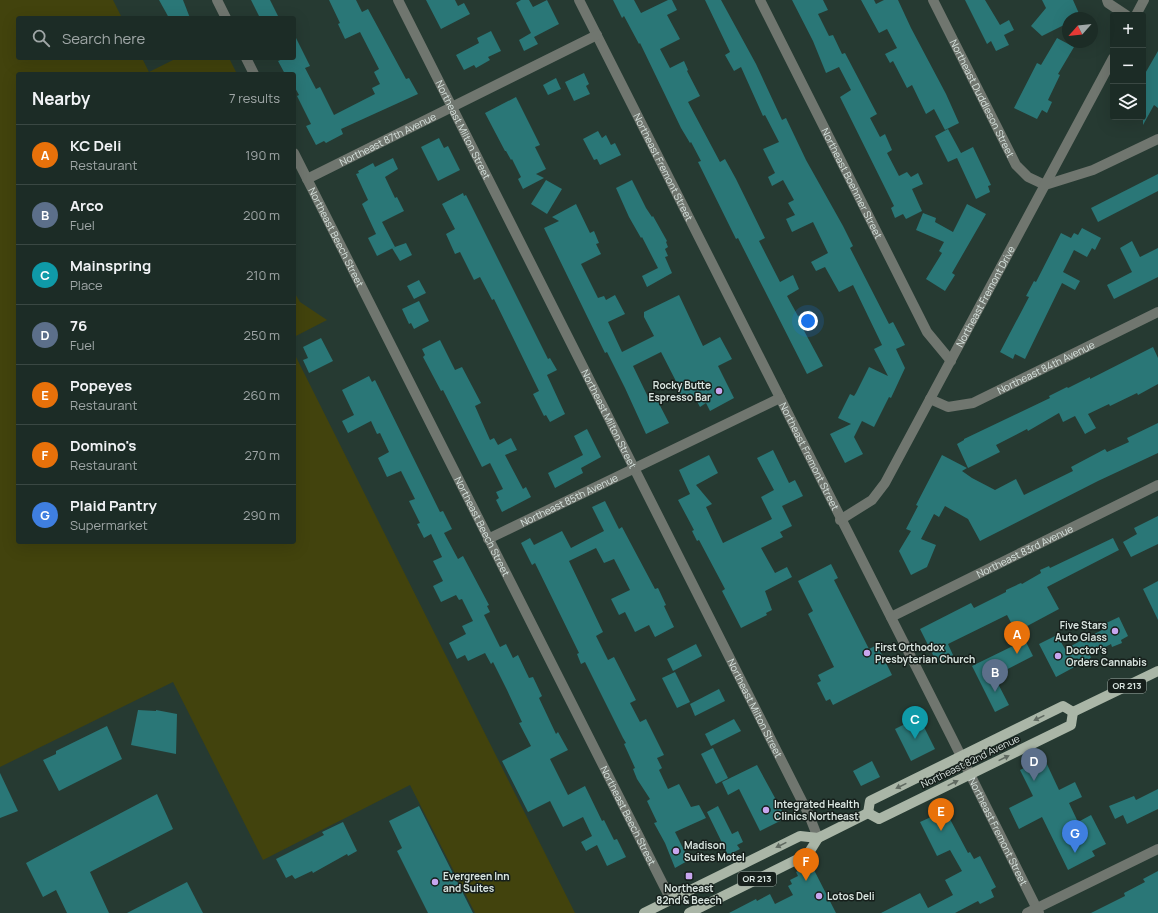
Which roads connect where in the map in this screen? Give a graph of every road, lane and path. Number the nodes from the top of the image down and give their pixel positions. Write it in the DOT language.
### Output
graph roads {
  1 [pos="217,0"];
  2 [pos="398,0"];
  3 [pos="579,0"];
  4 [pos="760,0"];
  5 [pos="933,0"];
  6 [pos="1107,0"];
  7 [pos="1144,0"];
  8 [pos="1122,12"];
  9 [pos="1138,12"];
  10 [pos="225,16"];
  11 [pos="597,35"];
  12 [pos="247,60"];
  13 [pos="1110,64"];
  14 [pos="253,72"];
  15 [pos="452,107"];
  16 [pos="1158,139"];
  17 [pos="296,157"];
  18 [pos="307,179"];
  19 [pos="1045,185"];
  20 [pos="1158,312"];
  21 [pos="951,361"];
  22 [pos="780,398"];
  23 [pos="930,399"];
  24 [pos="633,468"];
  25 [pos="1158,485"];
  26 [pos="840,520"];
  27 [pos="488,539"];
  28 [pos="892,617"];
  29 [pos="1158,671"];
  30 [pos="1073,712"];
  31 [pos="961,756"];
  32 [pos="969,775"];
  33 [pos="868,813"];
  34 [pos="818,838"];
  35 [pos="1158,849"];
  36 [pos="671,900"];
  37 [pos="1034,912"];
  38 [pos="644,913"];
  39 [pos="689,913"];
  1 -- 10 [label="street"];
  2 -- 15 [label="street, Northeast Milton Street"];
  3 -- 11 [label="street, Northeast Fremont Street"];
  4 -- 21 [label="street, Northeast Boehmer Street"];
  5 -- 19 [label="street, Northeast Duddleson Street"];
  6 -- 8 [label="street"];
  7 -- 9 [label="street"];
  11 -- 15 [label="street, Northeast 87th Avenue"];
  11 -- 22 [label="street, Northeast Fremont Street"];
  12 -- 14 [label="street"];
  13 -- 19 [label="street, Northeast Fremont Drive"];
  15 -- 18 [label="street, Northeast 87th Avenue"];
  15 -- 24 [label="street, Northeast Milton Street"];
  16 -- 19 [label="street"];
  17 -- 18 [label="street, Northeast Beech Street"];
  18 -- 27 [label="street, Northeast Beech Street"];
  19 -- 21 [label="street, Northeast Fremont Drive"];
  20 -- 23 [label="street, Northeast 84th Avenue"];
  21 -- 23 [label="street, Northeast Fremont Drive"];
  22 -- 24 [label="street, Northeast 85th Avenue"];
  22 -- 26 [label="street, Northeast Fremont Street"];
  23 -- 26 [label="street, Northeast Fremont Drive"];
  24 -- 27 [label="street, Northeast 85th Avenue"];
  24 -- 34 [label="street, Northeast Milton Street"];
  25 -- 28 [label="street, Northeast 83rd Avenue"];
  26 -- 28 [label="street, Northeast Fremont Street"];
  27 -- 36 [label="street, Northeast Beech Street"];
  28 -- 31 [label="street, Northeast Fremont Street"];
  29 -- 30 [label="main road, OR 213"];
  30 -- 31 [label="main road, Northeast 82nd Avenue, one-way"];
  32 -- 30 [label="main road, Northeast 82nd Avenue, one-way"];
  31 -- 32 [label="street, Northeast Fremont Street"];
  31 -- 33 [label="main road, Northeast 82nd Avenue, one-way"];
  33 -- 32 [label="main road, Northeast 82nd Avenue, one-way"];
  32 -- 37 [label="street, Northeast Fremont Street"];
  33 -- 34 [label="main road, OR 213"];
  34 -- 36 [label="main road, OR 213, one-way"];
  34 -- 39 [label="main road, OR 213"];
  35 -- 37 [label="street"];
  36 -- 38 [label="main road, OR 213"];
}
